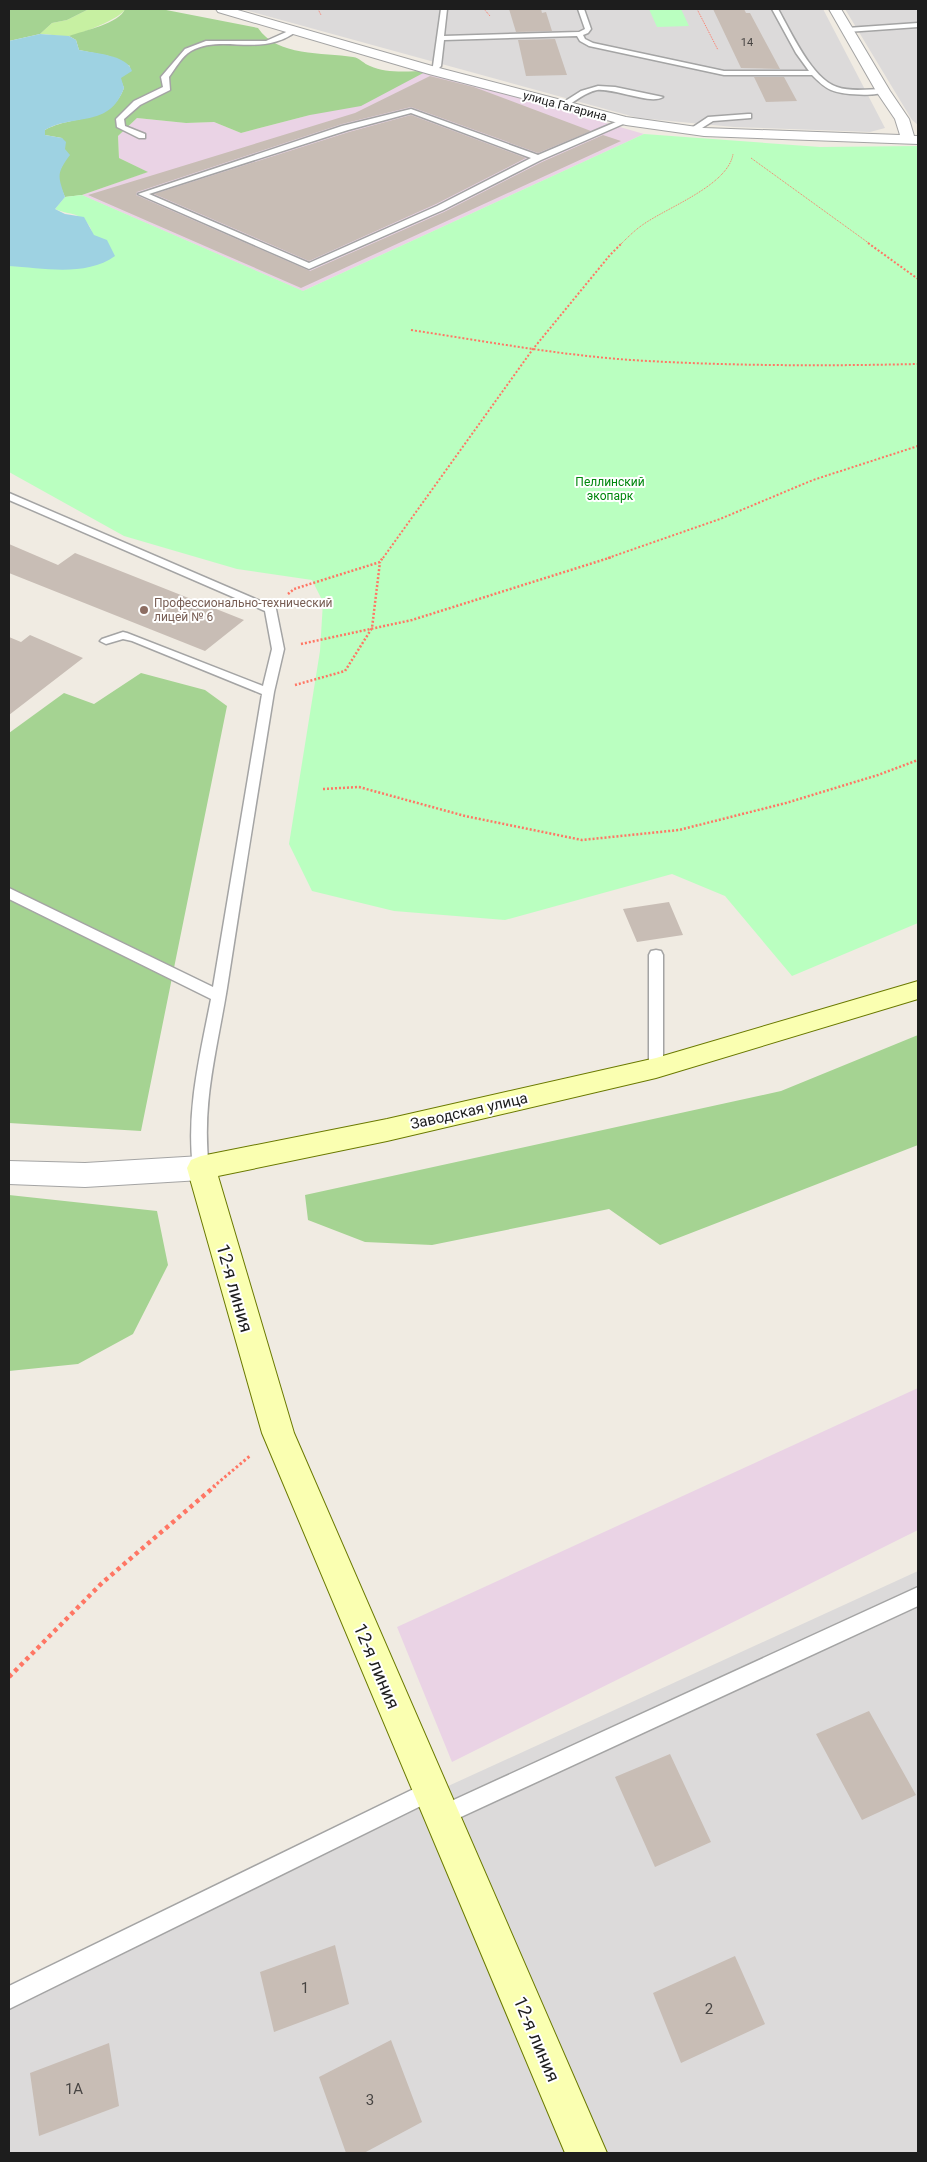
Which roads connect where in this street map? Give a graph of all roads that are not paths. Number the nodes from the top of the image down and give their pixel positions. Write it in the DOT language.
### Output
graph roads {
  1 [pos="222,9"];
  2 [pos="444,9"];
  3 [pos="581,9"];
  4 [pos="775,9"];
  5 [pos="835,9"];
  6 [pos="918,25"];
  7 [pos="295,30"];
  8 [pos="847,30"];
  9 [pos="579,34"];
  10 [pos="440,38"];
  11 [pos="434,71"];
  12 [pos="815,73"];
  13 [pos="883,91"];
  14 [pos="659,97"];
  15 [pos="563,105"];
  16 [pos="748,116"];
  17 [pos="626,122"];
  18 [pos="691,131"];
  19 [pos="142,136"];
  20 [pos="912,140"];
  21 [pos="538,158"];
  22 [pos="9,496"];
  23 [pos="106,641"];
  24 [pos="268,692"];
  25 [pos="9,893"];
  26 [pos="656,955"];
  27 [pos="918,990"];
  28 [pos="218,996"];
  29 [pos="656,1068"];
  30 [pos="200,1168"];
  31 [pos="9,1173"];
  32 [pos="918,1596"];
  33 [pos="436,1804"];
  34 [pos="9,1998"];
  35 [pos="586,2153"];
  1 -- 7 [label="street, улица Гагарина"];
  2 -- 10 [label="lane"];
  3 -- 9 [label="lane"];
  4 -- 12 [label="lane"];
  5 -- 8 [label="street"];
  6 -- 8 [label="lane"];
  7 -- 11 [label="street, улица Гагарина"];
  7 -- 19 [label="lane"];
  8 -- 13 [label="street"];
  9 -- 10 [label="lane"];
  9 -- 12 [label="lane"];
  10 -- 11 [label="lane"];
  11 -- 15 [label="street, улица Гагарина"];
  12 -- 13 [label="lane"];
  13 -- 20 [label="street"];
  14 -- 15 [label="lane"];
  15 -- 17 [label="street, улица Гагарина"];
  16 -- 18 [label="lane"];
  17 -- 18 [label="street, улица Гагарина"];
  17 -- 21 [label="lane"];
  18 -- 20 [label="street, улица Гагарина"];
  21 -- 21 [label="lane"];
  22 -- 24 [label="lane"];
  23 -- 24 [label="lane"];
  24 -- 28 [label="lane"];
  25 -- 28 [label="lane"];
  26 -- 29 [label="lane"];
  27 -- 29 [label="street, Заводская улица"];
  28 -- 30 [label="lane"];
  29 -- 30 [label="street, Заводская улица"];
  30 -- 31 [label="street, Заводская улица"];
  30 -- 33 [label="street, 12-я линия"];
  32 -- 33 [label="lane"];
  33 -- 34 [label="lane"];
  33 -- 35 [label="street, 12-я линия"];
}
